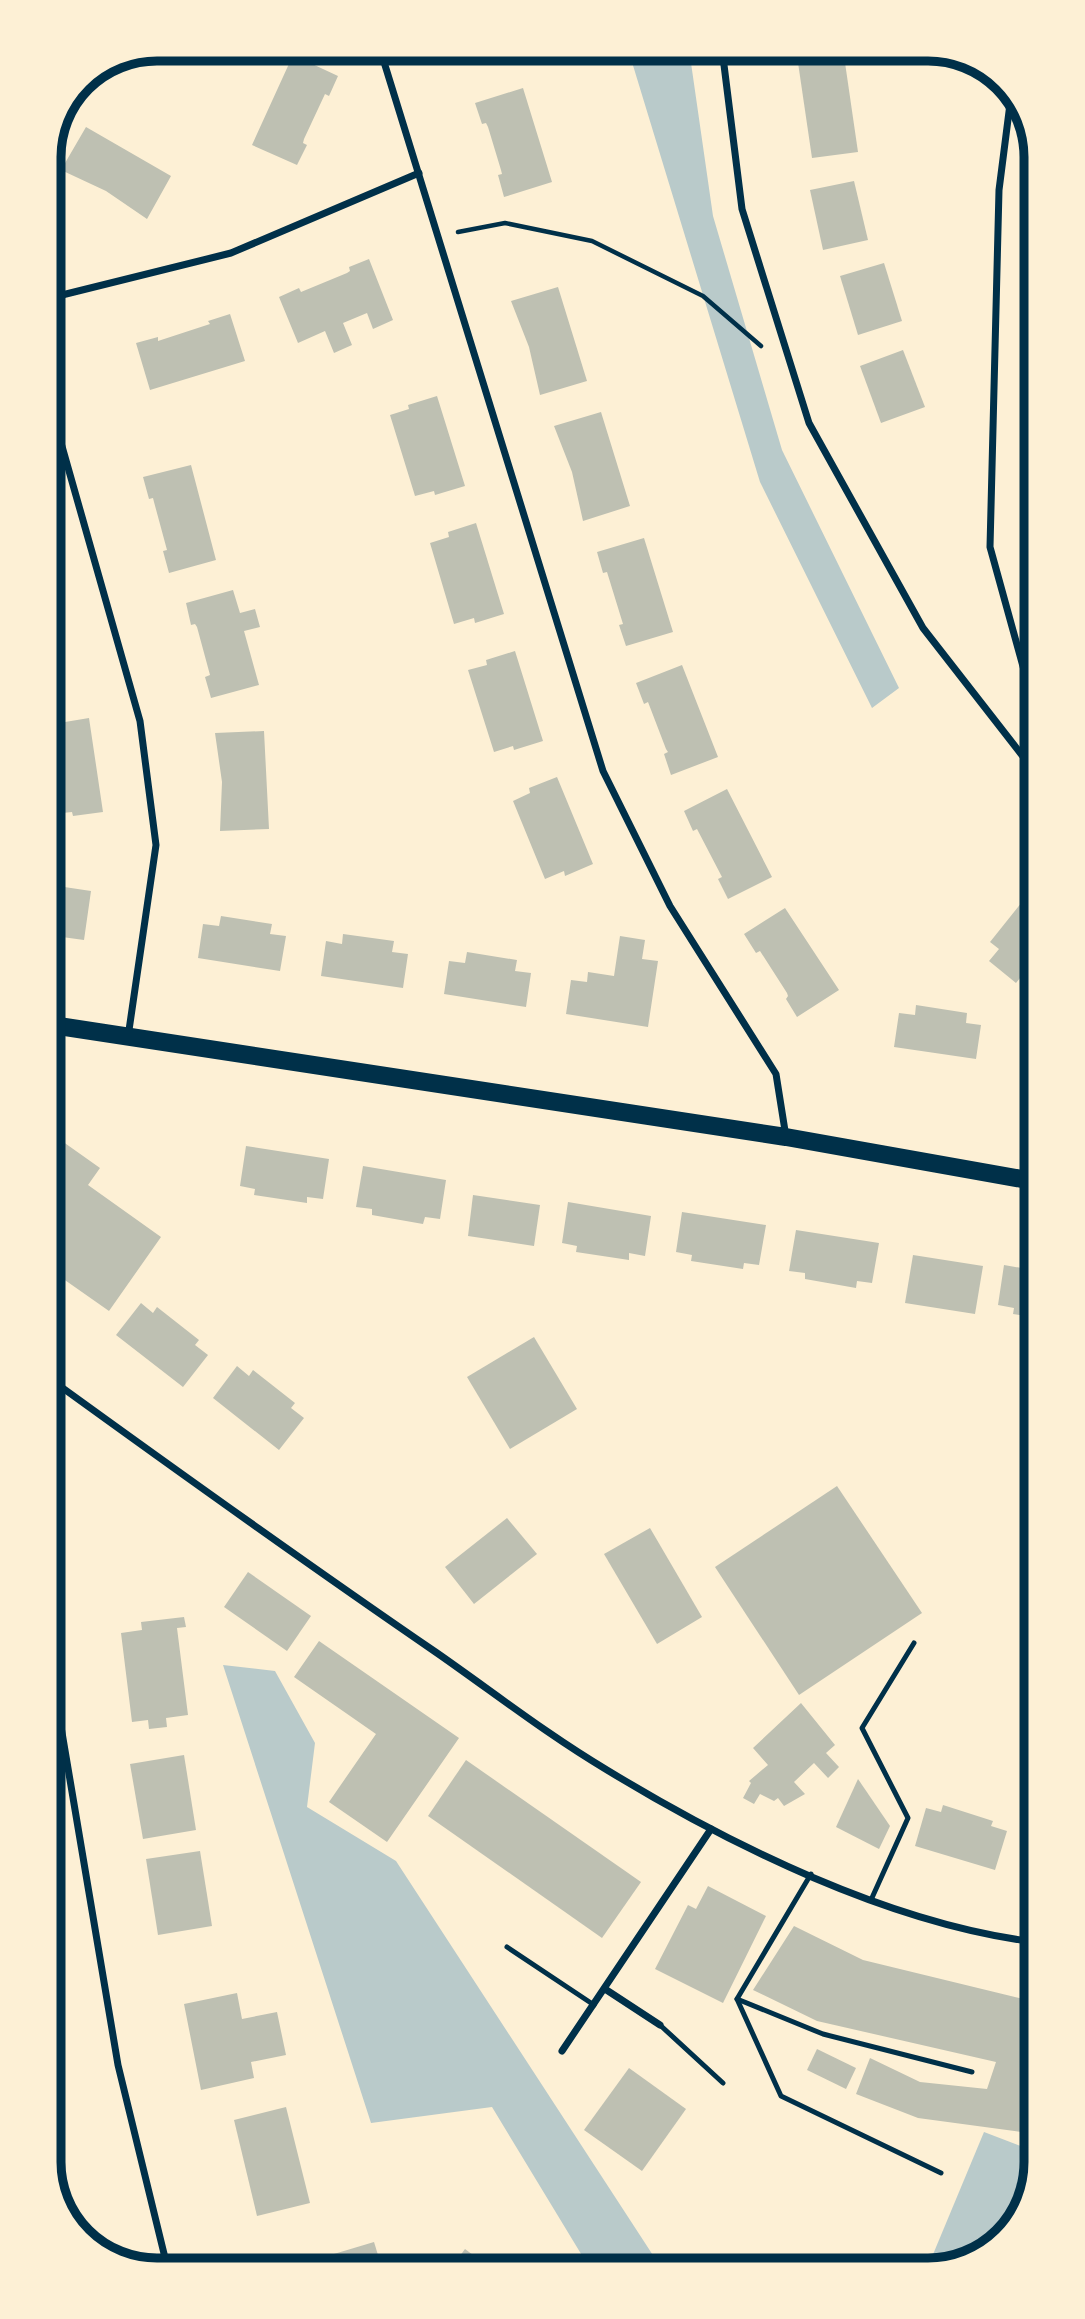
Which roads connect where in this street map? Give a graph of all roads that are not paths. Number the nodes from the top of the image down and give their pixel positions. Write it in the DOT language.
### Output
graph roads {
  1 [pos="384,61"];
  2 [pos="724,61"];
  3 [pos="1009,108"];
  4 [pos="419,173"];
  5 [pos="61,295"];
  6 [pos="61,443"];
  7 [pos="1024,670"];
  8 [pos="1024,758"];
  9 [pos="61,1027"];
  10 [pos="128,1038"];
  11 [pos="786,1137"];
  12 [pos="1024,1179"];
  13 [pos="61,1387"];
  14 [pos="914,1643"];
  15 [pos="61,1727"];
  16 [pos="711,1829"];
  17 [pos="811,1874"];
  18 [pos="872,1900"];
  19 [pos="1024,1940"];
  20 [pos="507,1947"];
  21 [pos="605,1989"];
  22 [pos="737,1999"];
  23 [pos="594,2005"];
  24 [pos="660,2025"];
  25 [pos="562,2051"];
  26 [pos="972,2072"];
  27 [pos="723,2083"];
  28 [pos="941,2173"];
  29 [pos="165,2258"];
  1 -- 4 [label="street"];
  2 -- 8 [label="street"];
  3 -- 7 [label="street"];
  4 -- 5 [label="street"];
  4 -- 11 [label="street"];
  6 -- 10 [label="street"];
  9 -- 10 [label="main road"];
  10 -- 11 [label="main road"];
  11 -- 12 [label="main road"];
  13 -- 16 [label="street"];
  14 -- 18 [label="lane"];
  15 -- 29 [label="street"];
  16 -- 17 [label="street"];
  16 -- 21 [label="street"];
  17 -- 18 [label="street"];
  17 -- 22 [label="lane"];
  18 -- 19 [label="street"];
  20 -- 23 [label="lane"];
  21 -- 23 [label="street"];
  21 -- 24 [label="street"];
  22 -- 26 [label="lane"];
  22 -- 28 [label="lane"];
  23 -- 25 [label="street"];
  24 -- 27 [label="lane"];
}
